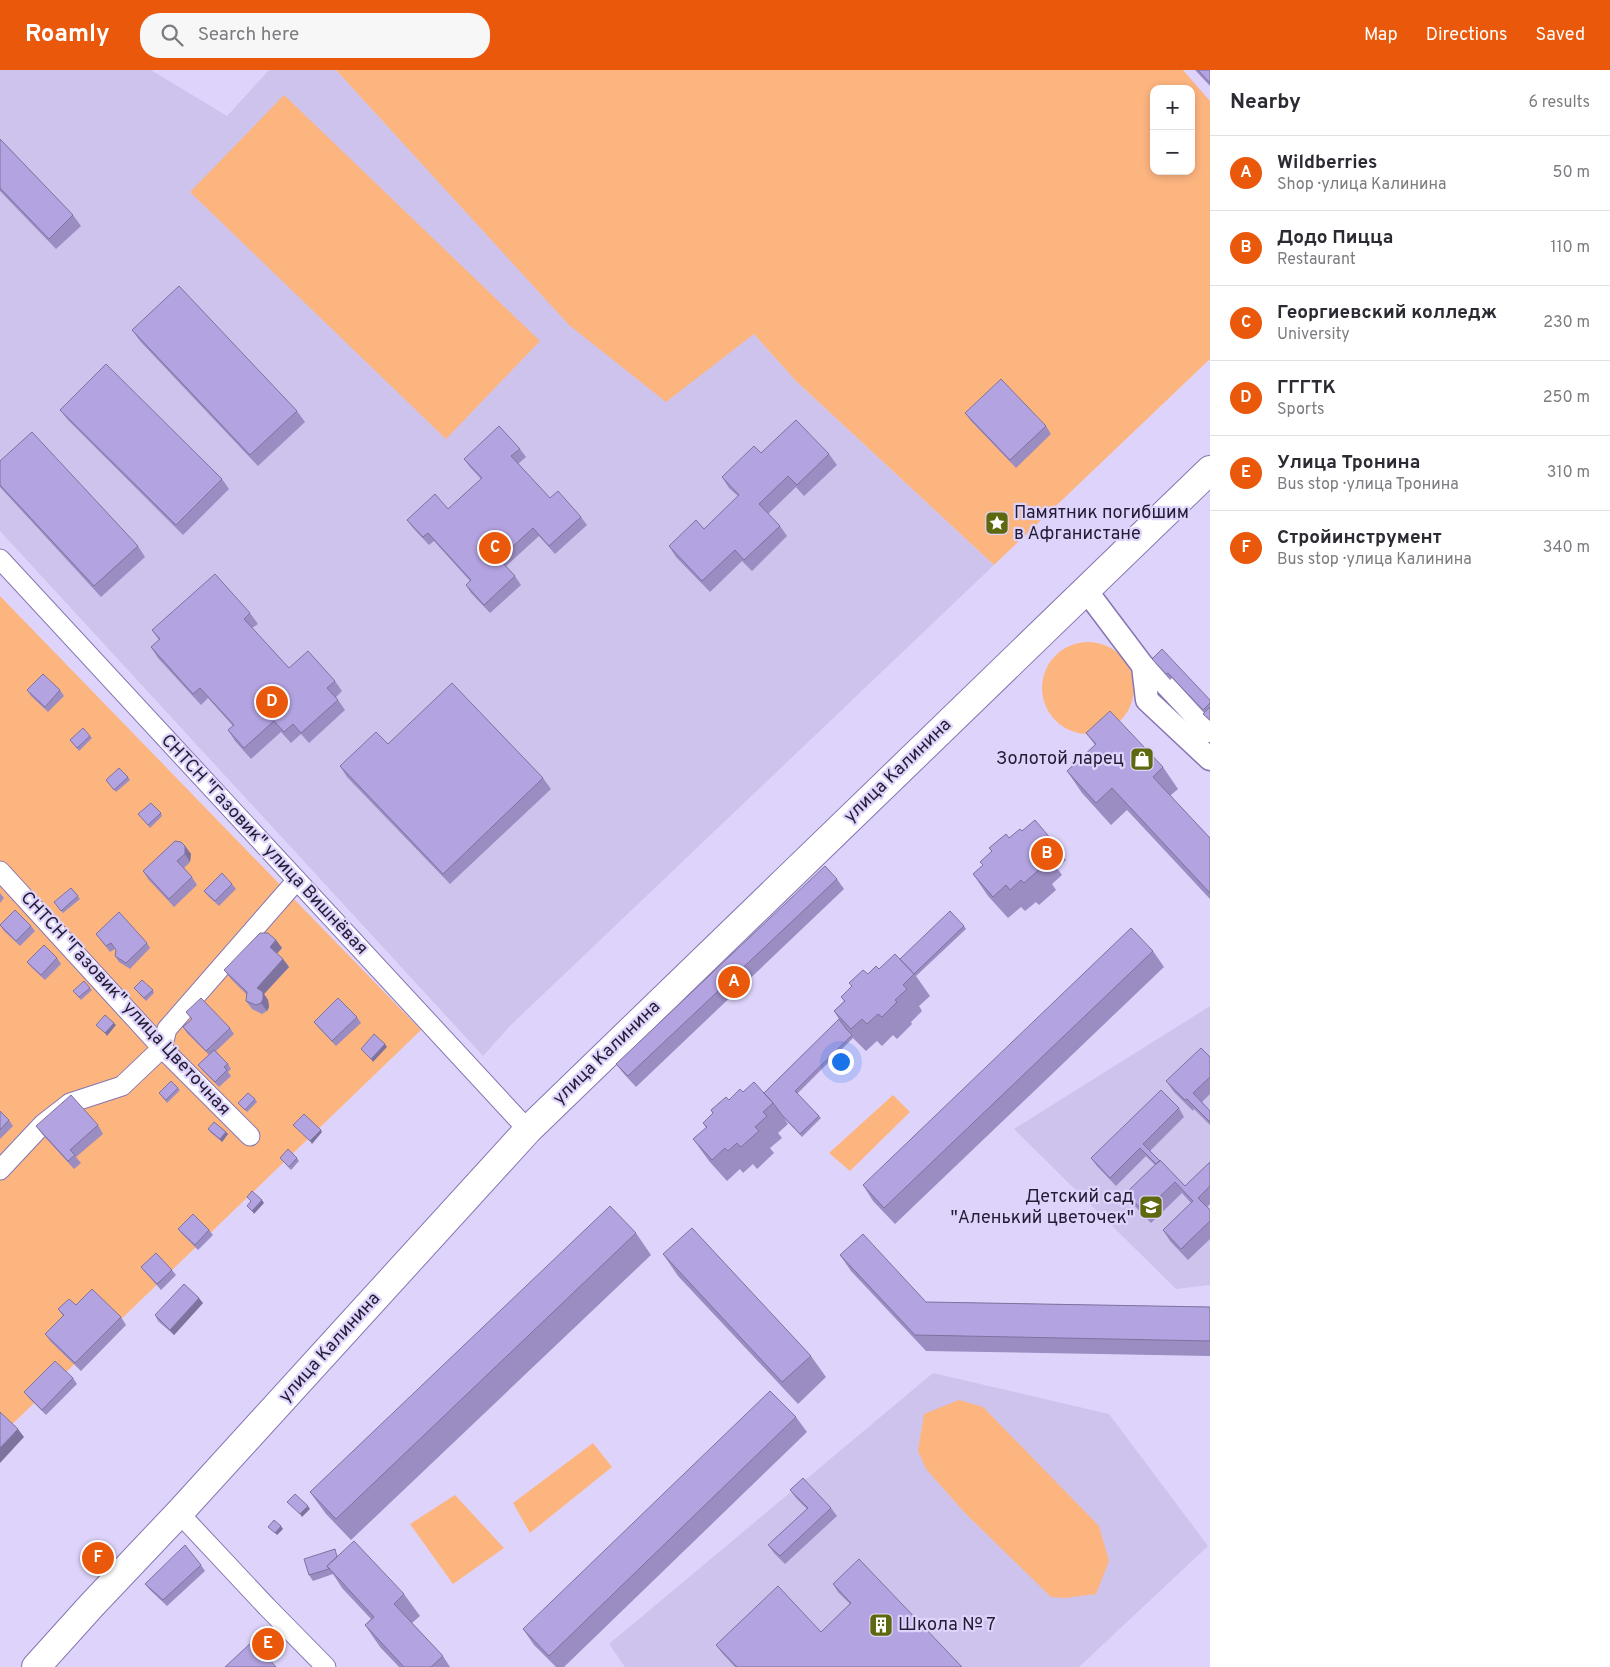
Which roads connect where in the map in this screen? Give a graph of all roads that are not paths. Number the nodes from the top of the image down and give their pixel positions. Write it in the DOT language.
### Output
graph roads {
  1 [pos="1210,470"];
  2 [pos="0,559"];
  3 [pos="1085,589"];
  4 [pos="1143,666"];
  5 [pos="1210,731"];
  6 [pos="1210,758"];
  7 [pos="0,871"];
  8 [pos="297,880"];
  9 [pos="162,1048"];
  10 [pos="528,1130"];
  11 [pos="250,1136"];
  12 [pos="0,1170"];
  13 [pos="0,1178"];
  14 [pos="0,1184"];
  15 [pos="179,1513"];
  16 [pos="36,1667"];
  17 [pos="326,1667"];
  1 -- 3 [label="main road, улица Калинина"];
  2 -- 8 [label="street, СНТСН \"Газовик\" улица Вишнёвая"];
  3 -- 4 [label="street"];
  3 -- 10 [label="main road, улица Калинина"];
  4 -- 5 [label="street"];
  4 -- 6 [label="street"];
  7 -- 9 [label="street, СНТСН \"Газовик\" улица Цветочная"];
  8 -- 9 [label="street"];
  8 -- 10 [label="street, СНТСН \"Газовик\" улица Вишнёвая"];
  9 -- 11 [label="street, СНТСН \"Газовик\" улица Цветочная"];
  9 -- 12 [label="street"];
  10 -- 15 [label="main road, улица Калинина"];
  13 -- 14 [label="street"];
  15 -- 16 [label="main road, улица Калинина"];
  15 -- 17 [label="street"];
}
